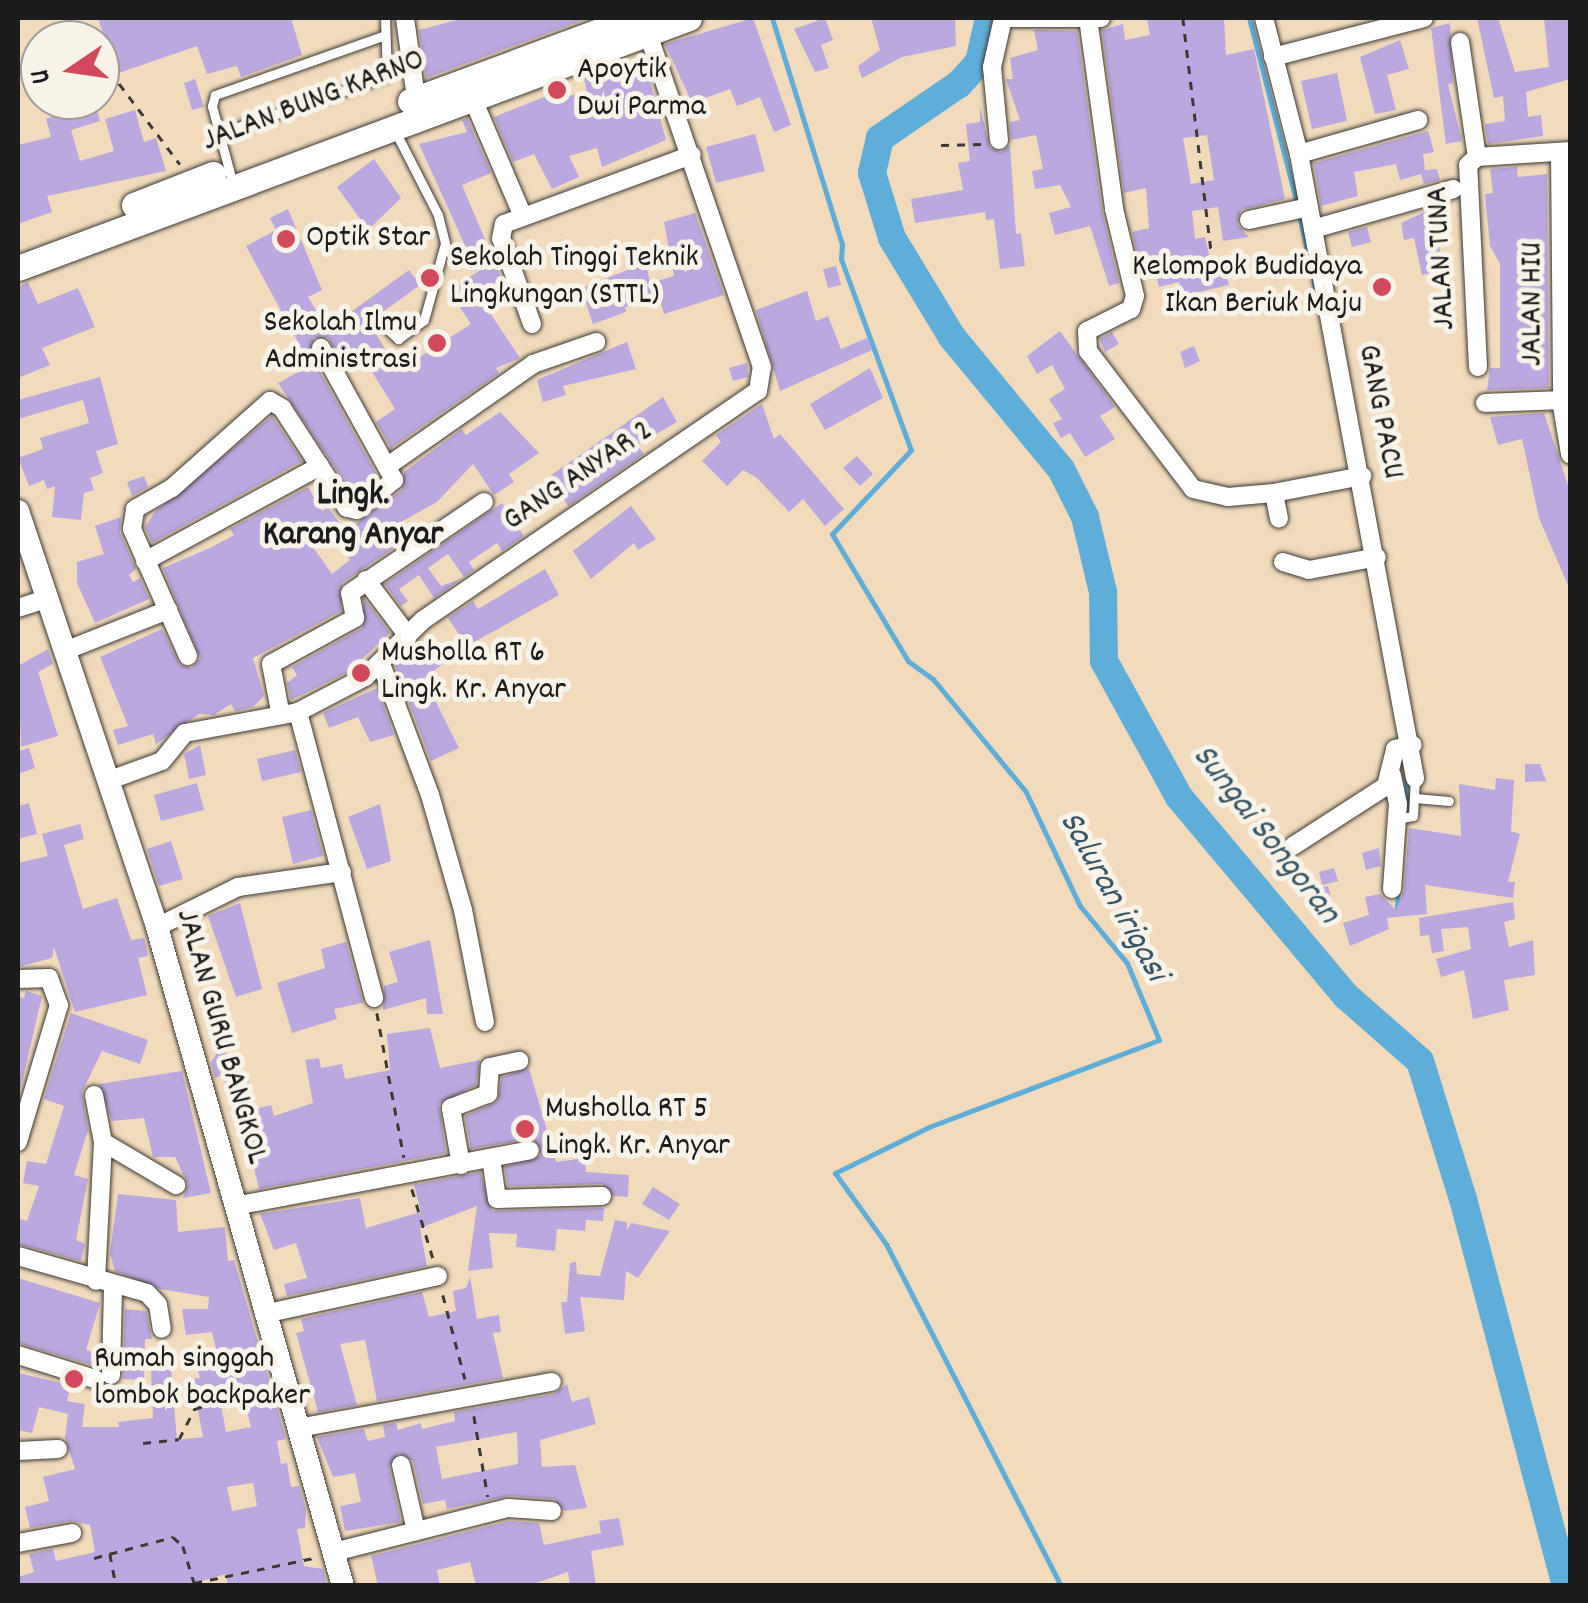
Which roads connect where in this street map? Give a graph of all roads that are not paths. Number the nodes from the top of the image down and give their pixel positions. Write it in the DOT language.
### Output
graph roads {
  1 [pos="385,18"];
  2 [pos="405,18"];
  3 [pos="689,18"];
  4 [pos="1004,18"];
  5 [pos="1093,18"];
  6 [pos="1264,18"];
  7 [pos="1424,18"];
  8 [pos="641,23"];
  9 [pos="385,35"];
  10 [pos="1460,42"];
  11 [pos="1272,57"];
  12 [pos="472,96"];
  13 [pos="417,107"];
  14 [pos="1418,120"];
  15 [pos="392,126"];
  16 [pos="238,127"];
  17 [pos="999,140"];
  18 [pos="1565,152"];
  19 [pos="1299,154"];
  20 [pos="692,155"];
  21 [pos="1480,156"];
  22 [pos="231,177"];
  23 [pos="1453,190"];
  24 [pos="1301,209"];
  25 [pos="522,214"];
  26 [pos="1250,220"];
  27 [pos="1568,226"];
  28 [pos="1313,229"];
  29 [pos="18,250"];
  30 [pos="18,268"];
  31 [pos="532,324"];
  32 [pos="383,325"];
  33 [pos="596,342"];
  34 [pos="321,348"];
  35 [pos="1478,367"];
  36 [pos="1562,400"];
  37 [pos="1485,403"];
  38 [pos="1570,454"];
  39 [pos="320,466"];
  40 [pos="391,469"];
  41 [pos="1354,477"];
  42 [pos="1274,493"];
  43 [pos="484,502"];
  44 [pos="18,511"];
  45 [pos="1279,519"];
  46 [pos="1370,558"];
  47 [pos="145,562"];
  48 [pos="1283,562"];
  49 [pos="366,580"];
  50 [pos="48,598"];
  51 [pos="18,608"];
  52 [pos="168,610"];
  53 [pos="408,636"];
  54 [pos="66,650"];
  55 [pos="188,656"];
  56 [pos="381,664"];
  57 [pos="289,712"];
  58 [pos="1407,746"];
  59 [pos="1392,776"];
  60 [pos="1415,778"];
  61 [pos="110,780"];
  62 [pos="1415,798"];
  63 [pos="1449,800"];
  64 [pos="1402,819"];
  65 [pos="1294,846"];
  66 [pos="342,872"];
  67 [pos="1392,889"];
  68 [pos="156,927"];
  69 [pos="18,979"];
  70 [pos="374,998"];
  71 [pos="485,1022"];
  72 [pos="520,1061"];
  73 [pos="94,1095"];
  74 [pos="18,1142"];
  75 [pos="102,1142"];
  76 [pos="530,1150"];
  77 [pos="491,1158"];
  78 [pos="462,1165"];
  79 [pos="176,1184"];
  80 [pos="602,1196"];
  81 [pos="235,1206"];
  82 [pos="18,1256"];
  83 [pos="438,1276"];
  84 [pos="104,1284"];
  85 [pos="264,1314"];
  86 [pos="162,1329"];
  87 [pos="18,1355"];
  88 [pos="552,1382"];
  89 [pos="298,1428"];
  90 [pos="58,1448"];
  91 [pos="18,1451"];
  92 [pos="402,1465"];
  93 [pos="552,1511"];
  94 [pos="416,1531"];
  95 [pos="72,1533"];
  96 [pos="18,1543"];
  97 [pos="334,1552"];
  98 [pos="343,1586"];
  1 -- 9 [label="lane"];
  2 -- 13 [label="street"];
  3 -- 8 [label="main road"];
  4 -- 5 [label="street"];
  4 -- 17 [label="street"];
  5 -- 42 [label="street"];
  6 -- 11 [label="street, GANG PACU"];
  7 -- 11 [label="street"];
  8 -- 12 [label="main road"];
  8 -- 13 [label="main road, JALAN BUNG KARNO"];
  8 -- 20 [label="street, GANG ANYAR 2"];
  9 -- 16 [label="lane"];
  9 -- 22 [label="lane"];
  10 -- 21 [label="street, JALAN TUNA"];
  11 -- 19 [label="street, GANG PACU"];
  12 -- 13 [label="main road"];
  12 -- 25 [label="street"];
  13 -- 15 [label="main road"];
  13 -- 22 [label="main road, JALAN BUNG KARNO"];
  14 -- 19 [label="street"];
  15 -- 22 [label="main road"];
  15 -- 32 [label="lane"];
  18 -- 21 [label="street"];
  18 -- 27 [label="street, JALAN HIU"];
  19 -- 24 [label="street, GANG PACU"];
  20 -- 25 [label="street"];
  20 -- 53 [label="street, GANG ANYAR 2"];
  21 -- 35 [label="street, JALAN TUNA"];
  22 -- 29 [label="main road, JALAN BUNG KARNO"];
  22 -- 30 [label="main road"];
  23 -- 28 [label="street"];
  24 -- 26 [label="street"];
  24 -- 28 [label="street, GANG PACU"];
  25 -- 31 [label="street"];
  27 -- 36 [label="street, JALAN HIU"];
  28 -- 41 [label="street, GANG PACU"];
  33 -- 40 [label="street"];
  34 -- 40 [label="street"];
  36 -- 37 [label="street"];
  36 -- 38 [label="street, JALAN HIU"];
  39 -- 40 [label="street"];
  39 -- 47 [label="street"];
  39 -- 47 [label="street"];
  41 -- 42 [label="street"];
  41 -- 46 [label="street, GANG PACU"];
  42 -- 45 [label="street"];
  43 -- 49 [label="street"];
  44 -- 50 [label="street, JALAN GURU BANGKOL"];
  46 -- 48 [label="street"];
  46 -- 58 [label="street, GANG PACU"];
  47 -- 52 [label="street"];
  49 -- 53 [label="street"];
  49 -- 57 [label="street"];
  50 -- 51 [label="street"];
  50 -- 54 [label="street, JALAN GURU BANGKOL"];
  52 -- 54 [label="street"];
  52 -- 55 [label="street"];
  53 -- 56 [label="street, GANG ANYAR 2"];
  54 -- 61 [label="street, JALAN GURU BANGKOL"];
  56 -- 57 [label="street, GANG ANYAR 2"];
  56 -- 71 [label="street"];
  57 -- 61 [label="street, GANG ANYAR 2"];
  57 -- 66 [label="street"];
  58 -- 59 [label="street"];
  58 -- 60 [label="street, GANG PACU"];
  59 -- 64 [label="street"];
  59 -- 65 [label="street"];
  60 -- 62 [label="lane, GANG PACU"];
  61 -- 68 [label="street, JALAN GURU BANGKOL"];
  62 -- 63 [label="lane"];
  62 -- 64 [label="lane, GANG PACU"];
  64 -- 67 [label="street"];
  66 -- 68 [label="street"];
  66 -- 70 [label="street"];
  68 -- 81 [label="street, JALAN GURU BANGKOL"];
  69 -- 74 [label="street"];
  72 -- 78 [label="street"];
  73 -- 75 [label="street"];
  75 -- 79 [label="street"];
  75 -- 84 [label="street"];
  76 -- 77 [label="street"];
  77 -- 78 [label="street"];
  77 -- 80 [label="street"];
  78 -- 81 [label="street"];
  81 -- 85 [label="street, JALAN GURU BANGKOL"];
  82 -- 84 [label="street"];
  83 -- 85 [label="street"];
  84 -- 86 [label="street"];
  84 -- 87 [label="street"];
  85 -- 89 [label="street, JALAN GURU BANGKOL"];
  88 -- 89 [label="street"];
  89 -- 97 [label="street, JALAN GURU BANGKOL"];
  90 -- 91 [label="street"];
  92 -- 94 [label="street"];
  93 -- 94 [label="street"];
  94 -- 97 [label="street"];
  95 -- 96 [label="street"];
  97 -- 98 [label="street, JALAN GURU BANGKOL"];
}
